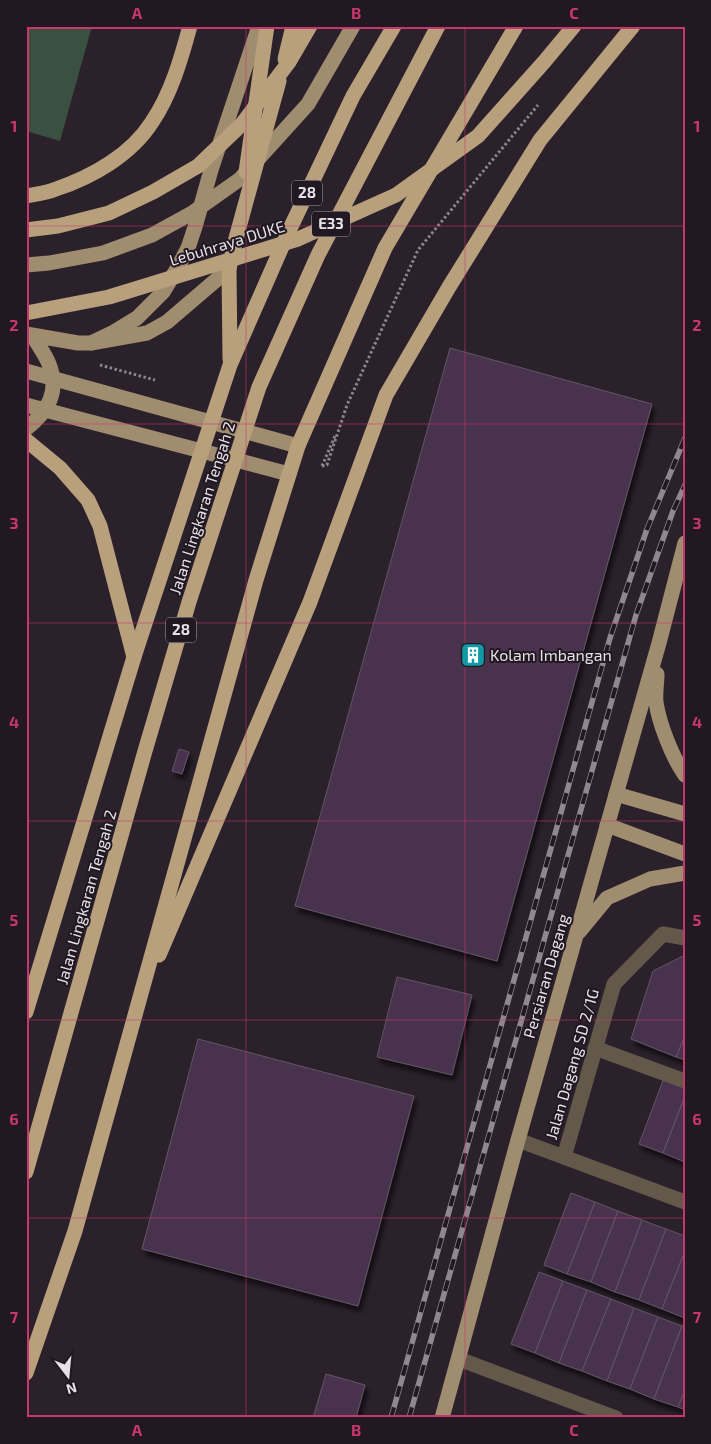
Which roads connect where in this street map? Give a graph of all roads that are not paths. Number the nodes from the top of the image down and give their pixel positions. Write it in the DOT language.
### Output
graph roads {
  1 [pos="190,26"];
  2 [pos="259,26"];
  3 [pos="267,26"];
  4 [pos="294,26"];
  5 [pos="310,26"];
  6 [pos="353,26"];
  7 [pos="394,26"];
  8 [pos="438,26"];
  9 [pos="516,26"];
  10 [pos="574,26"];
  11 [pos="633,26"];
  12 [pos="26,196"];
  13 [pos="26,230"];
  14 [pos="235,242"];
  15 [pos="26,265"];
  16 [pos="229,269"];
  17 [pos="26,313"];
  18 [pos="30,335"];
  19 [pos="91,343"];
  20 [pos="230,365"];
  21 [pos="26,370"];
  22 [pos="26,405"];
  23 [pos="26,429"];
  24 [pos="26,440"];
  25 [pos="298,446"];
  26 [pos="289,474"];
  27 [pos="685,543"];
  28 [pos="660,643"];
  29 [pos="134,657"];
  30 [pos="685,775"];
  31 [pos="616,794"];
  32 [pos="685,814"];
  33 [pos="607,825"];
  34 [pos="685,854"];
  35 [pos="685,873"];
  36 [pos="576,936"];
  37 [pos="685,938"];
  38 [pos="26,1012"];
  39 [pos="135,1014"];
  40 [pos="595,1048"];
  41 [pos="685,1081"];
  42 [pos="518,1140"];
  43 [pos="564,1157"];
  44 [pos="26,1172"];
  45 [pos="685,1202"];
  46 [pos="459,1358"];
  47 [pos="26,1373"];
  48 [pos="442,1418"];
  49 [pos="616,1418"];
  1 -- 12 [label="highway"];
  2 -- 19 [label="main road"];
  3 -- 14 [label="highway"];
  4 -- 14 [label="highway"];
  5 -- 13 [label="highway"];
  6 -- 15 [label="main road"];
  7 -- 20 [label="highway, Jalan Lingkaran Tengah 2 / 28"];
  8 -- 44 [label="highway, Jalan Lingkaran Tengah 2 / 28"];
  9 -- 25 [label="highway"];
  10 -- 17 [label="highway, Lebuhraya DUKE / E33"];
  11 -- 39 [label="highway"];
  14 -- 16 [label="highway"];
  16 -- 19 [label="main road"];
  16 -- 20 [label="highway"];
  18 -- 19 [label="main road"];
  18 -- 23 [label="main road"];
  20 -- 29 [label="highway, Jalan Lingkaran Tengah 2 / 28"];
  21 -- 25 [label="main road"];
  22 -- 26 [label="main road"];
  24 -- 29 [label="highway"];
  25 -- 26 [label="highway"];
  26 -- 39 [label="highway"];
  27 -- 28 [label="main road, Persiaran Dagang"];
  28 -- 30 [label="main road"];
  28 -- 31 [label="main road, Persiaran Dagang"];
  29 -- 38 [label="highway, Jalan Lingkaran Tengah 2 / 28"];
  31 -- 32 [label="main road"];
  31 -- 33 [label="main road, Persiaran Dagang"];
  33 -- 34 [label="main road"];
  33 -- 36 [label="main road, Persiaran Dagang"];
  35 -- 36 [label="main road"];
  36 -- 42 [label="main road, Persiaran Dagang"];
  37 -- 40 [label="street, Jalan Dagang SD 2/1G"];
  39 -- 47 [label="highway"];
  40 -- 41 [label="street"];
  40 -- 43 [label="street, Jalan Dagang SD 2/1G"];
  42 -- 43 [label="street"];
  42 -- 46 [label="main road, Persiaran Dagang"];
  43 -- 45 [label="street"];
  46 -- 48 [label="main road, Persiaran Dagang"];
  46 -- 49 [label="street"];
}
